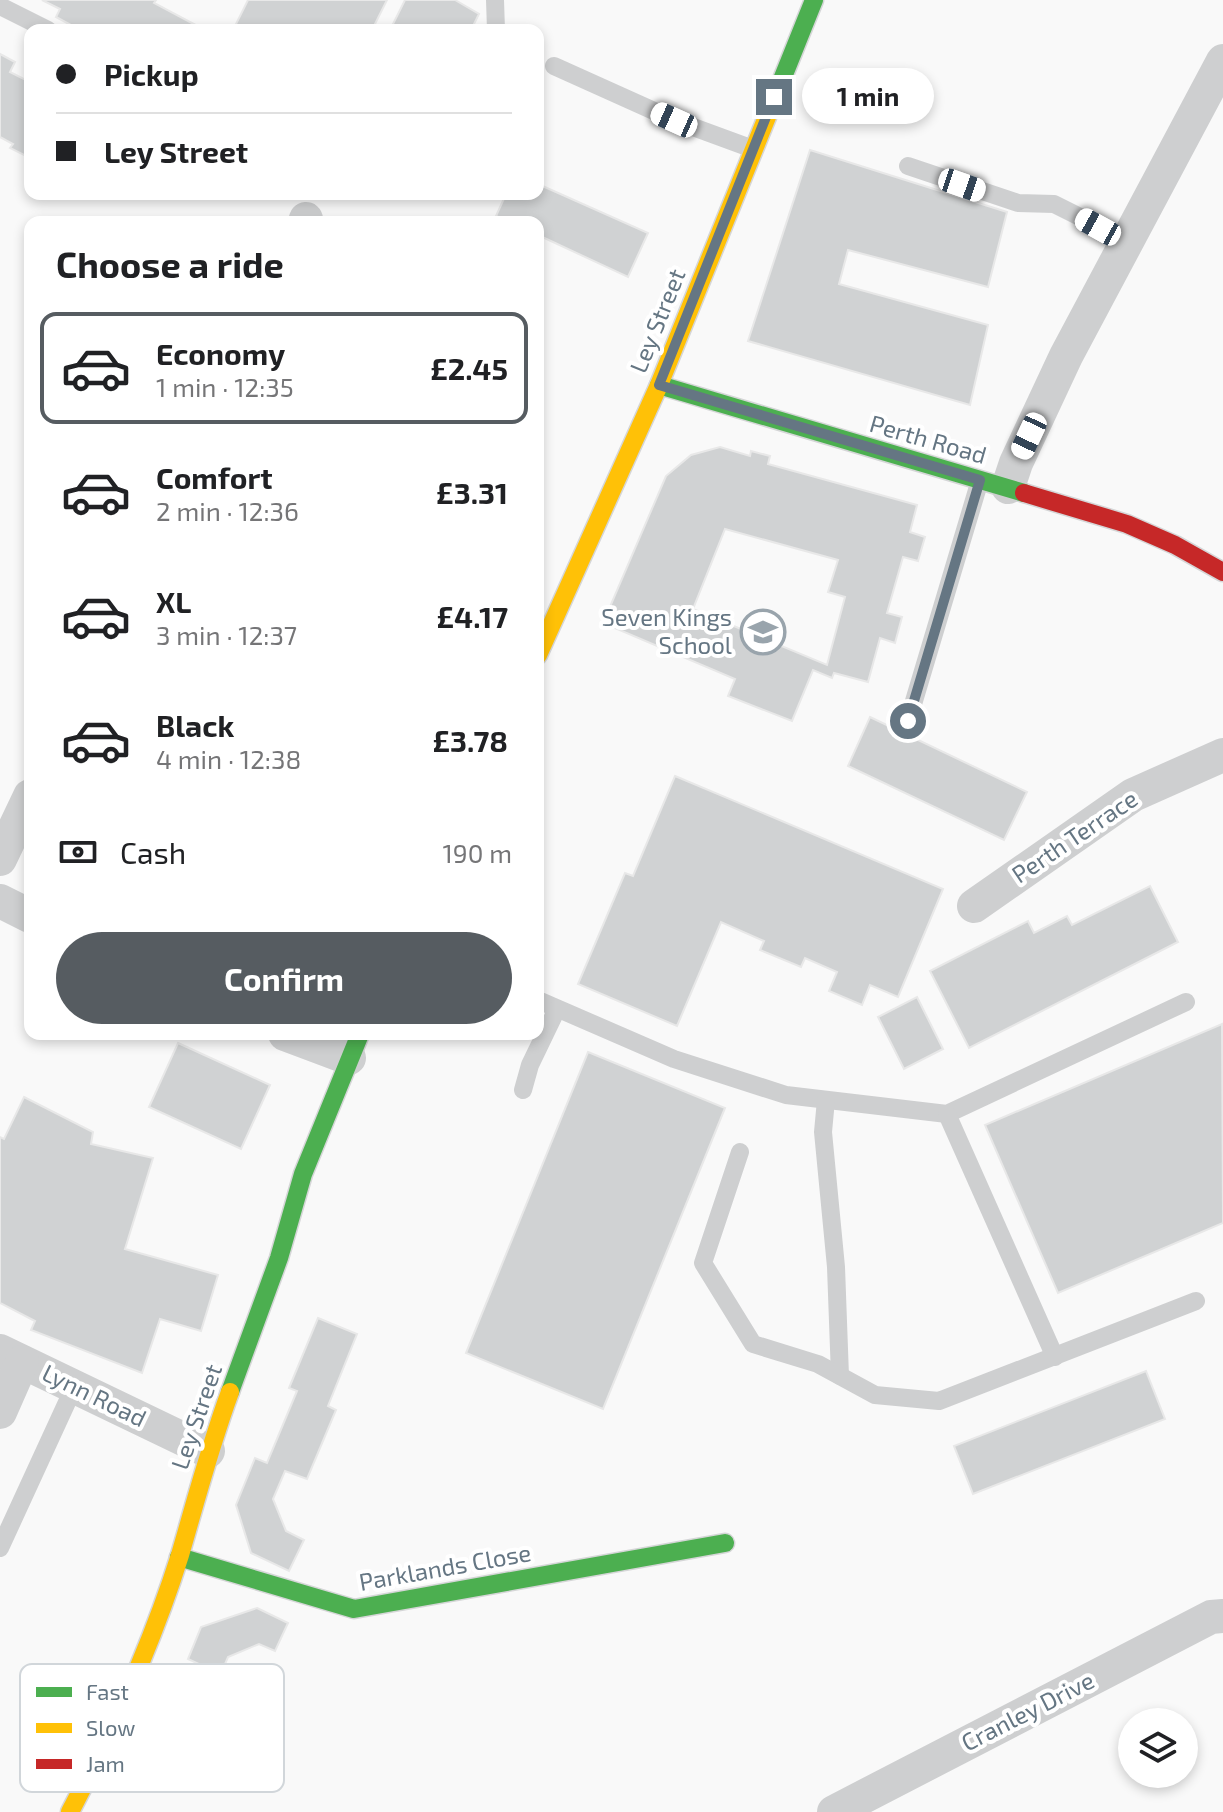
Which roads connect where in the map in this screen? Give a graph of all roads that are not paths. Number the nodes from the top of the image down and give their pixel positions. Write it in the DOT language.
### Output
graph roads {
  1 [pos="495,0"];
  2 [pos="814,0"];
  3 [pos="0,6"];
  4 [pos="36,24"];
  5 [pos="496,24"];
  6 [pos="1223,61"];
  7 [pos="554,66"];
  8 [pos="753,149"];
  9 [pos="908,166"];
  10 [pos="1128,241"];
  11 [pos="659,385"];
  12 [pos="994,484"];
  13 [pos="1223,572"];
  14 [pos="544,642"];
  15 [pos="908,721"];
  16 [pos="1223,755"];
  17 [pos="24,809"];
  18 [pos="0,859"];
  19 [pos="0,901"];
  20 [pos="974,906"];
  21 [pos="24,913"];
  22 [pos="1186,1002"];
  23 [pos="544,1003"];
  24 [pos="557,1009"];
  25 [pos="544,1036"];
  26 [pos="320,1040"];
  27 [pos="542,1040"];
  28 [pos="355,1046"];
  29 [pos="523,1090"];
  30 [pos="826,1100"];
  31 [pos="947,1114"];
  32 [pos="740,1152"];
  33 [pos="1196,1301"];
  34 [pos="11,1356"];
  35 [pos="1055,1357"];
  36 [pos="840,1376"];
  37 [pos="74,1387"];
  38 [pos="0,1412"];
  39 [pos="208,1451"];
  40 [pos="725,1543"];
  41 [pos="0,1548"];
  42 [pos="179,1557"];
  43 [pos="1223,1616"];
  44 [pos="139,1664"];
  45 [pos="81,1792"];
  46 [pos="70,1812"];
  47 [pos="834,1812"];
  1 -- 5 [label="lane"];
  2 -- 8 [label="street, Ley Street"];
  3 -- 4 [label="lane"];
  6 -- 10 [label="street"];
  7 -- 8 [label="lane"];
  8 -- 11 [label="street, Ley Street"];
  9 -- 10 [label="lane"];
  10 -- 12 [label="street"];
  11 -- 12 [label="street, Perth Road"];
  11 -- 14 [label="street, Ley Street"];
  12 -- 13 [label="street, Perth Road"];
  12 -- 15 [label="lane"];
  16 -- 20 [label="street, Perth Terrace"];
  17 -- 18 [label="street"];
  19 -- 21 [label="street"];
  22 -- 31 [label="lane"];
  23 -- 24 [label="lane"];
  24 -- 25 [label="lane"];
  24 -- 30 [label="lane"];
  26 -- 28 [label="street"];
  27 -- 29 [label="lane"];
  28 -- 39 [label="street, Ley Street"];
  30 -- 31 [label="lane"];
  30 -- 36 [label="lane"];
  31 -- 35 [label="lane"];
  32 -- 36 [label="lane"];
  33 -- 35 [label="lane"];
  34 -- 37 [label="street, Lynn Road"];
  34 -- 38 [label="street, Lynn Road"];
  35 -- 36 [label="lane"];
  37 -- 39 [label="street, Lynn Road"];
  37 -- 41 [label="lane"];
  39 -- 42 [label="street, Ley Street"];
  40 -- 42 [label="street, Parklands Close"];
  42 -- 44 [label="street, Ley Street"];
  43 -- 47 [label="street, Cranley Drive"];
  45 -- 46 [label="street, Ley Street"];
}
